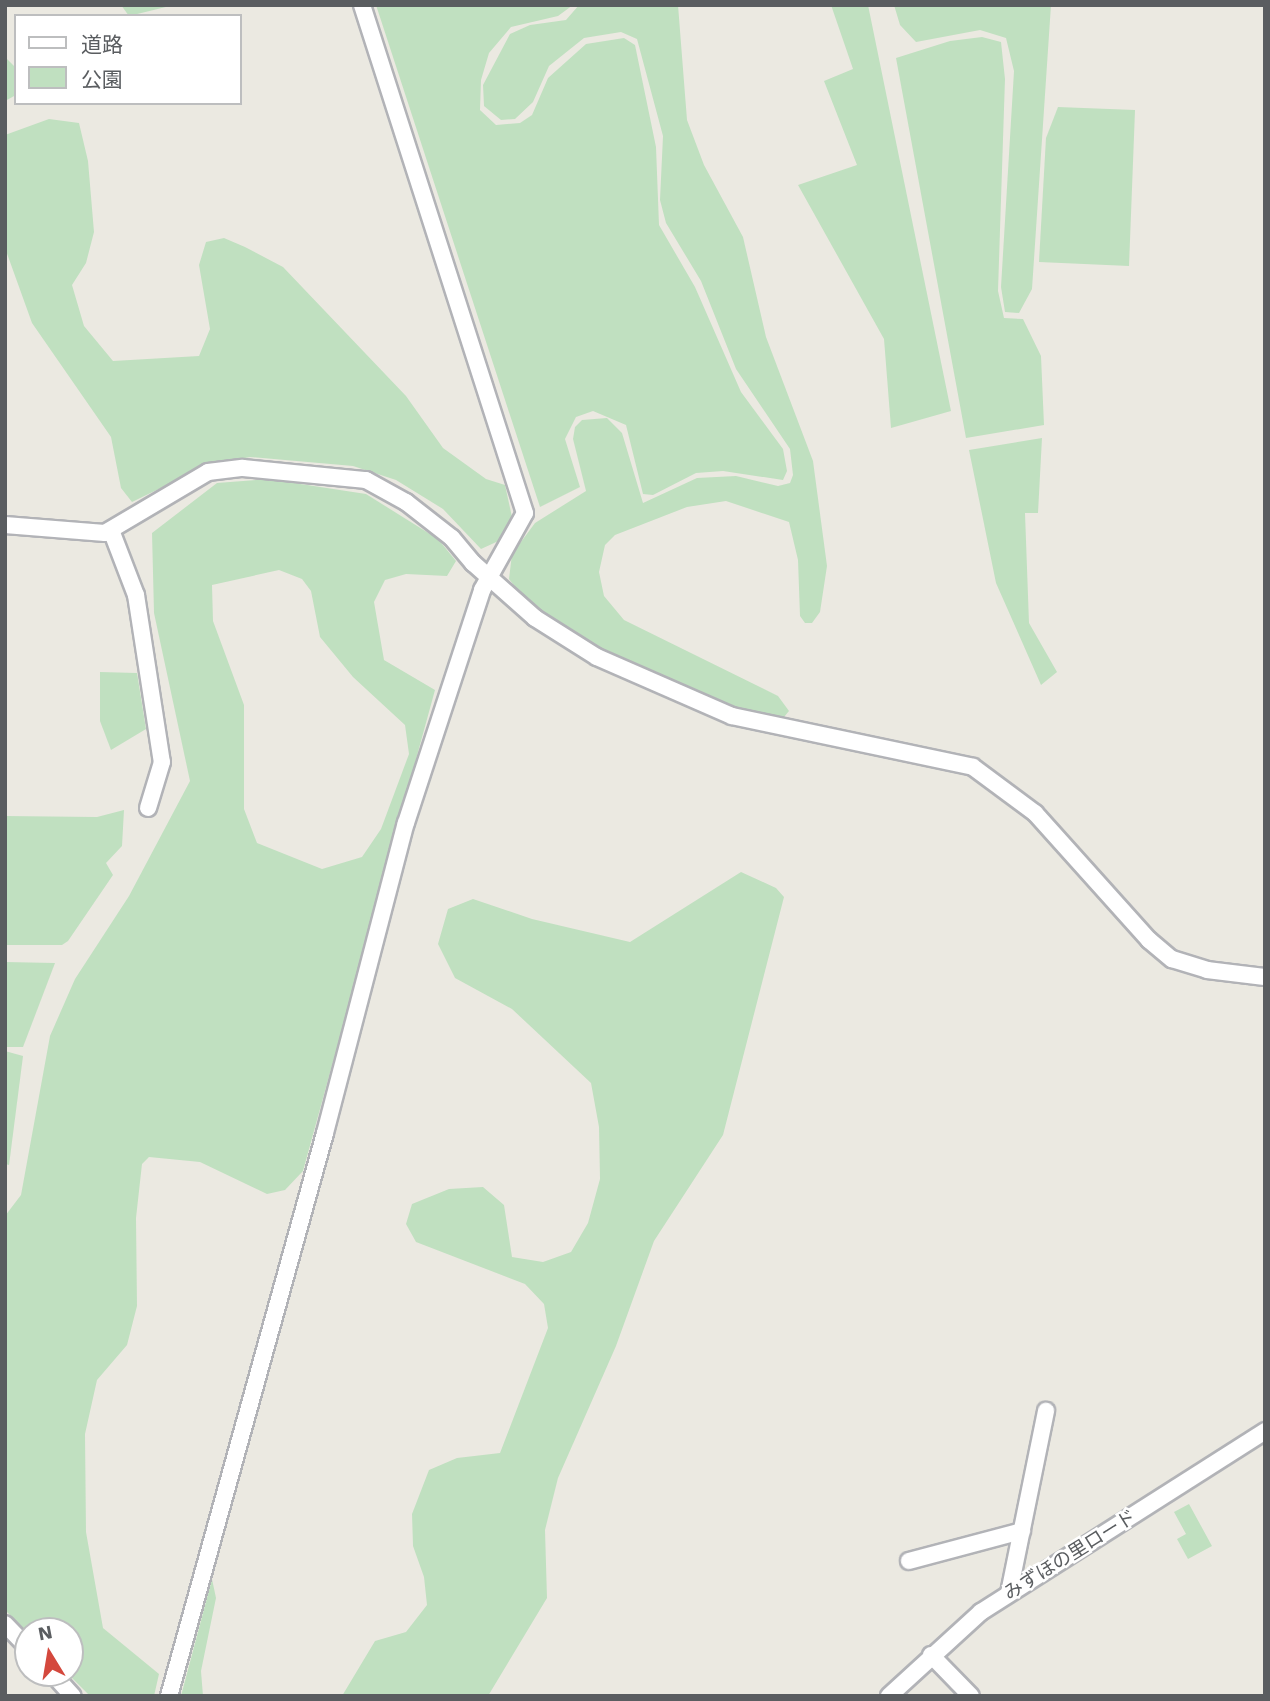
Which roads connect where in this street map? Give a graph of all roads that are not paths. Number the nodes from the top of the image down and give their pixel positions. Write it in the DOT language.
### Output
graph roads {
  1 [pos="362,5"];
  2 [pos="5,526"];
  3 [pos="111,530"];
  4 [pos="488,577"];
  5 [pos="148,808"];
  6 [pos="1265,977"];
  7 [pos="1046,1411"];
  8 [pos="1265,1431"];
  9 [pos="1022,1531"];
  10 [pos="909,1561"];
  11 [pos="1009,1593"];
  12 [pos="931,1656"];
  13 [pos="169,1696"];
  14 [pos="889,1696"];
  15 [pos="971,1696"];
  1 -- 4 [label="street"];
  2 -- 3 [label="street"];
  3 -- 4 [label="street"];
  3 -- 5 [label="street"];
  4 -- 6 [label="street"];
  4 -- 13 [label="street"];
  7 -- 9 [label="street"];
  8 -- 11 [label="street, みずほの里ロード"];
  9 -- 10 [label="street"];
  9 -- 11 [label="street"];
  11 -- 12 [label="street, みずほの里ロード"];
  12 -- 14 [label="street, みずほの里ロード"];
  12 -- 15 [label="street"];
}
